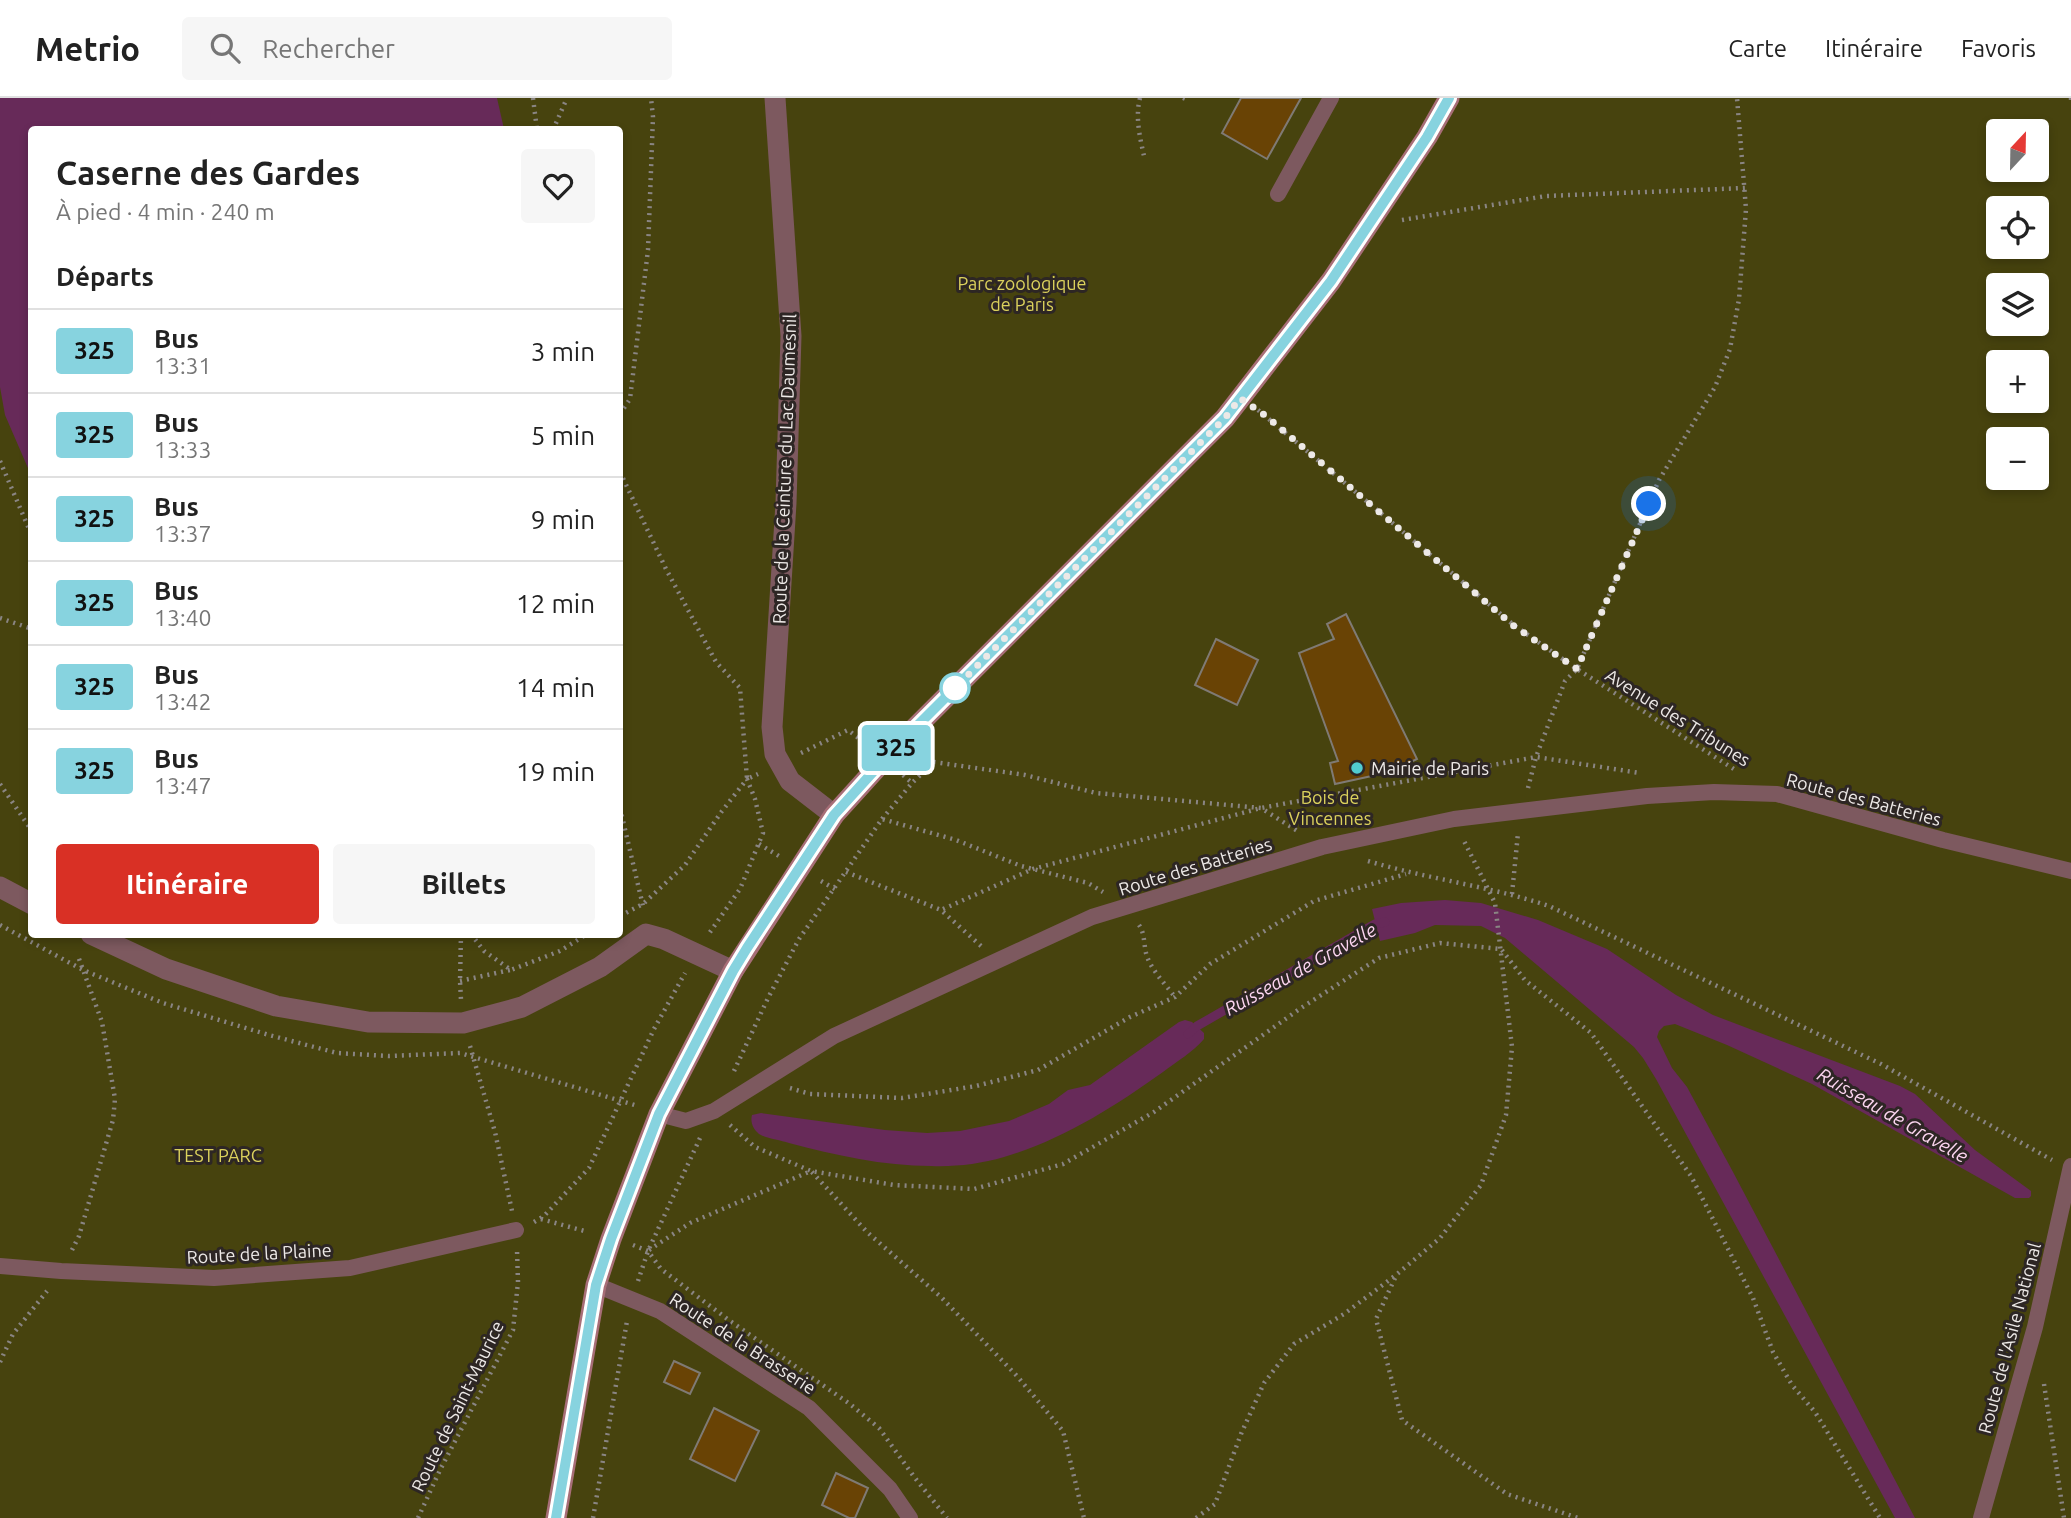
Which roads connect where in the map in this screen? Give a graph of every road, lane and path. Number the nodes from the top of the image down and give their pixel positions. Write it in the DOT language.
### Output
graph roads {
  1 [pos="533,98"];
  2 [pos="567,98"];
  3 [pos="651,98"];
  4 [pos="775,98"];
  5 [pos="1140,98"];
  6 [pos="1331,98"];
  7 [pos="1448,98"];
  8 [pos="1737,98"];
  9 [pos="536,126"];
  10 [pos="555,126"];
  11 [pos="1144,156"];
  12 [pos="1745,188"];
  13 [pos="1278,194"];
  14 [pos="1368,226"];
  15 [pos="1240,398"];
  16 [pos="623,409"];
  17 [pos="0,461"];
  18 [pos="623,478"];
  19 [pos="28,527"];
  20 [pos="0,618"];
  21 [pos="28,628"];
  22 [pos="1577,669"];
  23 [pos="740,688"];
  24 [pos="865,743"];
  25 [pos="794,756"];
  26 [pos="1536,757"];
  27 [pos="1646,774"];
  28 [pos="902,775"];
  29 [pos="912,783"];
  30 [pos="0,784"];
  31 [pos="1777,794"];
  32 [pos="1261,808"];
  33 [pos="1520,811"];
  34 [pos="834,815"];
  35 [pos="882,819"];
  36 [pos="1454,820"];
  37 [pos="623,821"];
  38 [pos="28,825"];
  39 [pos="1322,847"];
  40 [pos="779,856"];
  41 [pos="1033,869"];
  42 [pos="2071,871"];
  43 [pos="846,872"];
  44 [pos="821,881"];
  45 [pos="0,887"];
  46 [pos="835,889"];
  47 [pos="1489,889"];
  48 [pos="1512,894"];
  49 [pos="28,902"];
  50 [pos="643,904"];
  51 [pos="1128,906"];
  52 [pos="941,911"];
  53 [pos="623,914"];
  54 [pos="646,934"];
  55 [pos="461,938"];
  56 [pos="474,938"];
  57 [pos="580,938"];
  58 [pos="83,940"];
  59 [pos="1501,949"];
  60 [pos="998,961"];
  61 [pos="511,970"];
  62 [pos="733,971"];
  63 [pos="460,981"];
  64 [pos="1175,998"];
  65 [pos="463,1023"];
  66 [pos="762,1082"];
  67 [pos="622,1100"];
  68 [pos="638,1106"];
  69 [pos="713,1111"];
  70 [pos="659,1114"];
  71 [pos="2071,1168"];
  72 [pos="811,1171"];
  73 [pos="516,1230"];
  74 [pos="588,1232"];
  75 [pos="633,1245"];
  76 [pos="648,1251"];
  77 [pos="0,1266"];
  78 [pos="61,1272"];
  79 [pos="1396,1275"];
  80 [pos="596,1285"];
  81 [pos="636,1286"];
  82 [pos="629,1314"];
  83 [pos="0,1362"];
  84 [pos="2043,1381"];
  85 [pos="418,1518"];
  86 [pos="556,1518"];
  87 [pos="593,1518"];
  88 [pos="910,1518"];
  89 [pos="1084,1518"];
  90 [pos="1196,1518"];
  91 [pos="1578,1518"];
  92 [pos="1881,1518"];
  93 [pos="1981,1518"];
  94 [pos="2064,1518"];
  1 -- 9 [label="path"];
  2 -- 10 [label="path"];
  3 -- 16 [label="path"];
  4 -- 34 [label="street, Route de la Ceinture du Lac Daumesnil"];
  5 -- 11 [label="path"];
  6 -- 13 [label="lane"];
  7 -- 14 [label="main road"];
  8 -- 12 [label="path"];
  12 -- 14 [label="path"];
  12 -- 22 [label="path"];
  14 -- 15 [label="main road"];
  15 -- 22 [label="path, Avenue des Tribunes"];
  15 -- 34 [label="main road"];
  17 -- 19 [label="path"];
  18 -- 23 [label="path"];
  20 -- 21 [label="path"];
  22 -- 26 [label="path"];
  22 -- 31 [label="path, Avenue des Tribunes"];
  24 -- 25 [label="path"];
  26 -- 27 [label="path"];
  26 -- 32 [label="path"];
  26 -- 33 [label="path"];
  28 -- 29 [label="path"];
  29 -- 32 [label="path"];
  29 -- 35 [label="path"];
  30 -- 38 [label="path"];
  31 -- 33 [label="lane, Route des Batteries"];
  31 -- 42 [label="lane, Route des Batteries"];
  32 -- 39 [label="path"];
  32 -- 41 [label="path"];
  33 -- 36 [label="lane, Route des Batteries"];
  33 -- 48 [label="path"];
  34 -- 62 [label="main road"];
  35 -- 41 [label="path"];
  35 -- 43 [label="path"];
  36 -- 39 [label="lane, Route des Batteries"];
  36 -- 47 [label="path"];
  37 -- 50 [label="path"];
  39 -- 51 [label="lane, Route des Batteries"];
  40 -- 50 [label="path"];
  41 -- 51 [label="path"];
  41 -- 52 [label="path"];
  43 -- 46 [label="path"];
  43 -- 52 [label="path"];
  44 -- 46 [label="path"];
  45 -- 49 [label="street"];
  46 -- 69 [label="path"];
  47 -- 48 [label="path"];
  47 -- 59 [label="path"];
  47 -- 64 [label="path"];
  48 -- 71 [label="path"];
  50 -- 53 [label="path"];
  50 -- 54 [label="path"];
  51 -- 60 [label="lane, Route des Batteries"];
  51 -- 64 [label="path"];
  52 -- 60 [label="path"];
  54 -- 62 [label="street"];
  54 -- 65 [label="street"];
  55 -- 63 [label="path"];
  56 -- 61 [label="path"];
  57 -- 61 [label="path"];
  58 -- 65 [label="street"];
  58 -- 78 [label="path"];
  59 -- 72 [label="path"];
  59 -- 79 [label="path"];
  59 -- 92 [label="path"];
  60 -- 66 [label="lane, Route des Batteries"];
  61 -- 63 [label="path"];
  62 -- 70 [label="main road"];
  63 -- 65 [label="path"];
  64 -- 66 [label="path"];
  66 -- 69 [label="lane, Route des Batteries"];
  67 -- 68 [label="path"];
  67 -- 73 [label="path, Route de Saint-Maurice"];
  67 -- 74 [label="path"];
  69 -- 70 [label="lane, Route des Batteries"];
  69 -- 72 [label="path"];
  69 -- 76 [label="path"];
  70 -- 80 [label="main road"];
  71 -- 93 [label="lane, Route de l'Asile National"];
  72 -- 76 [label="path"];
  72 -- 89 [label="path"];
  73 -- 78 [label="lane, Route de la Plaine"];
  73 -- 85 [label="path, Route de Saint-Maurice"];
  75 -- 76 [label="path"];
  76 -- 81 [label="path"];
  77 -- 78 [label="lane, Route de la Plaine"];
  78 -- 83 [label="path"];
  79 -- 90 [label="path"];
  79 -- 91 [label="path"];
  80 -- 86 [label="main road"];
  80 -- 88 [label="lane, Route de la Brasserie"];
  82 -- 87 [label="path"];
  84 -- 94 [label="path"];
}
